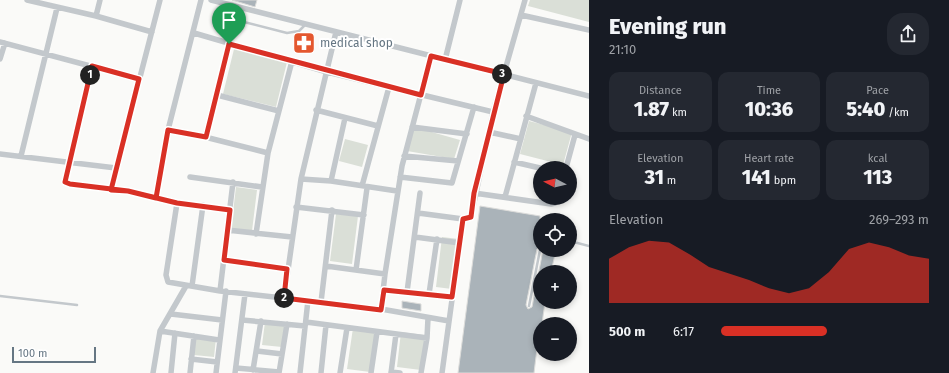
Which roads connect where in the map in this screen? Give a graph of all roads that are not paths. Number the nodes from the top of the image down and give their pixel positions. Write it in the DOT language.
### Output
graph roads {
  1 [pos="27,0"];
  2 [pos="100,0"];
  3 [pos="160,0"];
  4 [pos="201,0"];
  5 [pos="211,0"];
  6 [pos="460,0"];
  7 [pos="525,0"];
  8 [pos="43,2"];
  9 [pos="234,6"];
  10 [pos="57,8"];
  11 [pos="521,15"];
  12 [pos="96,16"];
  13 [pos="306,24"];
  14 [pos="589,30"];
  15 [pos="152,32"];
  16 [pos="336,32"];
  17 [pos="194,33"];
  18 [pos="2,43"];
  19 [pos="229,44"];
  20 [pos="46,54"];
  21 [pos="431,56"];
  22 [pos="0,59"];
  23 [pos="445,60"];
  24 [pos="292,61"];
  25 [pos="92,66"];
  26 [pos="327,72"];
  27 [pos="504,74"];
  28 [pos="139,79"];
  29 [pos="536,83"];
  30 [pos="389,87"];
  31 [pos="217,95"];
  32 [pos="421,95"];
  33 [pos="589,96"];
  34 [pos="474,107"];
  35 [pos="316,110"];
  36 [pos="279,111"];
  37 [pos="493,112"];
  38 [pos="526,116"];
  39 [pos="345,118"];
  40 [pos="378,126"];
  41 [pos="412,126"];
  42 [pos="168,130"];
  43 [pos="489,132"];
  44 [pos="467,134"];
  45 [pos="575,135"];
  46 [pos="206,137"];
  47 [pos="521,139"];
  48 [pos="589,139"];
  49 [pos="268,153"];
  50 [pos="0,154"];
  51 [pos="21,156"];
  52 [pos="404,156"];
  53 [pos="458,161"];
  54 [pos="568,161"];
  55 [pos="514,162"];
  56 [pos="68,164"];
  57 [pos="533,166"];
  58 [pos="116,168"];
  59 [pos="400,176"];
  60 [pos="190,177"];
  61 [pos="301,179"];
  62 [pos="332,181"];
  63 [pos="232,182"];
  64 [pos="262,187"];
  65 [pos="365,187"];
  66 [pos="111,190"];
  67 [pos="397,191"];
  68 [pos="474,193"];
  69 [pos="420,194"];
  70 [pos="505,196"];
  71 [pos="156,198"];
  72 [pos="533,201"];
  73 [pos="177,203"];
  74 [pos="203,205"];
  75 [pos="296,207"];
  76 [pos="230,210"];
  77 [pos="332,210"];
  78 [pos="418,213"];
  79 [pos="364,215"];
  80 [pos="463,219"];
  81 [pos="227,230"];
  82 [pos="256,234"];
  83 [pos="414,236"];
  84 [pos="292,237"];
  85 [pos="437,239"];
  86 [pos="460,243"];
  87 [pos="577,243"];
  88 [pos="589,246"];
  89 [pos="539,257"];
  90 [pos="224,260"];
  91 [pos="326,266"];
  92 [pos="287,269"];
  93 [pos="356,270"];
  94 [pos="385,274"];
  95 [pos="189,286"];
  96 [pos="384,290"];
  97 [pos="223,291"];
  98 [pos="407,292"];
  99 [pos="245,294"];
  100 [pos="429,294"];
  101 [pos="0,296"];
  102 [pos="452,297"];
  103 [pos="284,298"];
  104 [pos="308,300"];
  105 [pos="321,302"];
  106 [pos="77,304"];
  107 [pos="529,306"];
  108 [pos="381,310"];
  109 [pos="171,314"];
  110 [pos="428,318"];
  111 [pos="222,320"];
  112 [pos="242,320"];
  113 [pos="261,321"];
  114 [pos="450,321"];
  115 [pos="287,324"];
  116 [pos="305,324"];
  117 [pos="326,325"];
  118 [pos="347,328"];
  119 [pos="160,331"];
  120 [pos="377,332"];
  121 [pos="176,333"];
  122 [pos="396,334"];
  123 [pos="194,336"];
  124 [pos="427,338"];
  125 [pos="220,340"];
  126 [pos="257,351"];
  127 [pos="282,354"];
  128 [pos="192,359"];
  129 [pos="217,362"];
  130 [pos="253,370"];
  131 [pos="236,371"];
  132 [pos="391,372"];
  133 [pos="153,373"];
  134 [pos="171,373"];
  135 [pos="190,373"];
  136 [pos="216,373"];
  137 [pos="279,373"];
  138 [pos="300,373"];
  139 [pos="321,373"];
  140 [pos="340,373"];
  141 [pos="371,373"];
  142 [pos="400,373"];
  143 [pos="422,373"];
  144 [pos="442,373"];
  1 -- 8 [label="street"];
  2 -- 12 [label="street"];
  3 -- 15 [label="street"];
  4 -- 17 [label="street"];
  5 -- 9 [label="street"];
  6 -- 23 [label="street"];
  7 -- 11 [label="street"];
  8 -- 10 [label="street"];
  9 -- 13 [label="street"];
  9 -- 13 [label="lane"];
  10 -- 12 [label="street"];
  10 -- 20 [label="street"];
  11 -- 14 [label="street"];
  11 -- 27 [label="street"];
  12 -- 15 [label="street"];
  13 -- 16 [label="street"];
  15 -- 28 [label="street"];
  16 -- 21 [label="street"];
  16 -- 26 [label="street"];
  17 -- 19 [label="street"];
  17 -- 42 [label="street"];
  18 -- 20 [label="street"];
  18 -- 22 [label="street"];
  19 -- 24 [label="street"];
  19 -- 31 [label="street"];
  20 -- 25 [label="street"];
  20 -- 51 [label="street"];
  21 -- 23 [label="street"];
  21 -- 32 [label="street"];
  23 -- 27 [label="street"];
  24 -- 26 [label="street"];
  24 -- 36 [label="street"];
  25 -- 28 [label="street"];
  25 -- 56 [label="street"];
  26 -- 30 [label="street"];
  26 -- 35 [label="street"];
  27 -- 29 [label="street"];
  27 -- 37 [label="street"];
  28 -- 58 [label="street"];
  29 -- 33 [label="street"];
  29 -- 38 [label="street"];
  30 -- 32 [label="street"];
  30 -- 40 [label="street"];
  31 -- 36 [label="street"];
  31 -- 46 [label="street"];
  32 -- 34 [label="street"];
  32 -- 41 [label="street"];
  34 -- 37 [label="street"];
  34 -- 44 [label="street"];
  35 -- 39 [label="street"];
  35 -- 61 [label="street"];
  36 -- 49 [label="street"];
  37 -- 43 [label="street"];
  38 -- 45 [label="street"];
  38 -- 47 [label="street"];
  39 -- 40 [label="street"];
  39 -- 62 [label="street"];
  40 -- 65 [label="street"];
  41 -- 44 [label="street"];
  41 -- 52 [label="street"];
  42 -- 46 [label="street"];
  42 -- 71 [label="street"];
  43 -- 47 [label="street"];
  43 -- 68 [label="street"];
  44 -- 53 [label="street"];
  45 -- 48 [label="street"];
  45 -- 54 [label="street"];
  46 -- 49 [label="street"];
  47 -- 55 [label="street"];
  49 -- 64 [label="street"];
  50 -- 51 [label="street"];
  51 -- 56 [label="street"];
  52 -- 53 [label="street"];
  52 -- 59 [label="street"];
  53 -- 59 [label="street"];
  55 -- 57 [label="street"];
  55 -- 70 [label="street"];
  56 -- 58 [label="street"];
  56 -- 66 [label="street"];
  58 -- 66 [label="street"];
  59 -- 67 [label="street"];
  60 -- 63 [label="street"];
  61 -- 62 [label="street"];
  61 -- 75 [label="street"];
  62 -- 65 [label="street"];
  63 -- 64 [label="street"];
  63 -- 76 [label="street"];
  64 -- 82 [label="street"];
  65 -- 67 [label="street"];
  65 -- 79 [label="street"];
  66 -- 71 [label="street"];
  67 -- 94 [label="street"];
  68 -- 70 [label="street"];
  68 -- 80 [label="street"];
  69 -- 78 [label="street"];
  70 -- 72 [label="street"];
  71 -- 73 [label="street"];
  73 -- 74 [label="street"];
  73 -- 95 [label="street"];
  74 -- 76 [label="street"];
  74 -- 95 [label="street"];
  75 -- 77 [label="street"];
  75 -- 84 [label="street"];
  76 -- 81 [label="street"];
  77 -- 79 [label="street"];
  77 -- 91 [label="street"];
  78 -- 80 [label="street"];
  78 -- 83 [label="street"];
  79 -- 93 [label="street"];
  80 -- 86 [label="street"];
  81 -- 82 [label="street"];
  81 -- 90 [label="street"];
  82 -- 84 [label="street"];
  83 -- 85 [label="street"];
  83 -- 98 [label="street"];
  84 -- 92 [label="street"];
  85 -- 86 [label="street"];
  85 -- 100 [label="street"];
  86 -- 102 [label="street"];
  87 -- 88 [label="lane"];
  89 -- 107 [label="lane"];
  90 -- 92 [label="street"];
  90 -- 97 [label="street"];
  91 -- 93 [label="street"];
  91 -- 105 [label="street"];
  92 -- 103 [label="street"];
  93 -- 94 [label="street"];
  94 -- 96 [label="street"];
  95 -- 97 [label="street"];
  95 -- 109 [label="street"];
  96 -- 98 [label="street"];
  96 -- 108 [label="street"];
  97 -- 99 [label="street"];
  97 -- 111 [label="street"];
  98 -- 100 [label="street"];
  99 -- 103 [label="street"];
  99 -- 112 [label="street"];
  100 -- 102 [label="street"];
  101 -- 106 [label="lane"];
  102 -- 114 [label="street"];
  103 -- 104 [label="street"];
  104 -- 105 [label="street"];
  104 -- 116 [label="street"];
  105 -- 108 [label="street"];
  108 -- 110 [label="street"];
  109 -- 111 [label="street"];
  109 -- 119 [label="street"];
  110 -- 114 [label="street"];
  110 -- 124 [label="street"];
  111 -- 125 [label="street"];
  112 -- 113 [label="street"];
  112 -- 131 [label="street"];
  113 -- 115 [label="street"];
  113 -- 126 [label="street"];
  114 -- 144 [label="street"];
  115 -- 116 [label="street"];
  115 -- 127 [label="street"];
  116 -- 117 [label="street"];
  116 -- 138 [label="street"];
  117 -- 118 [label="street"];
  117 -- 139 [label="street"];
  118 -- 120 [label="street"];
  118 -- 140 [label="street"];
  119 -- 121 [label="street"];
  119 -- 133 [label="street"];
  120 -- 122 [label="street"];
  120 -- 141 [label="street"];
  121 -- 123 [label="street"];
  121 -- 134 [label="street"];
  122 -- 124 [label="street"];
  122 -- 132 [label="street"];
  123 -- 125 [label="street"];
  123 -- 128 [label="street"];
  124 -- 143 [label="street"];
  125 -- 129 [label="street"];
  126 -- 127 [label="street"];
  126 -- 130 [label="street"];
  127 -- 137 [label="street"];
  128 -- 129 [label="street"];
  128 -- 135 [label="street"];
  129 -- 136 [label="street"];
  130 -- 131 [label="street"];
  130 -- 137 [label="street"];
  132 -- 142 [label="street"];
}
